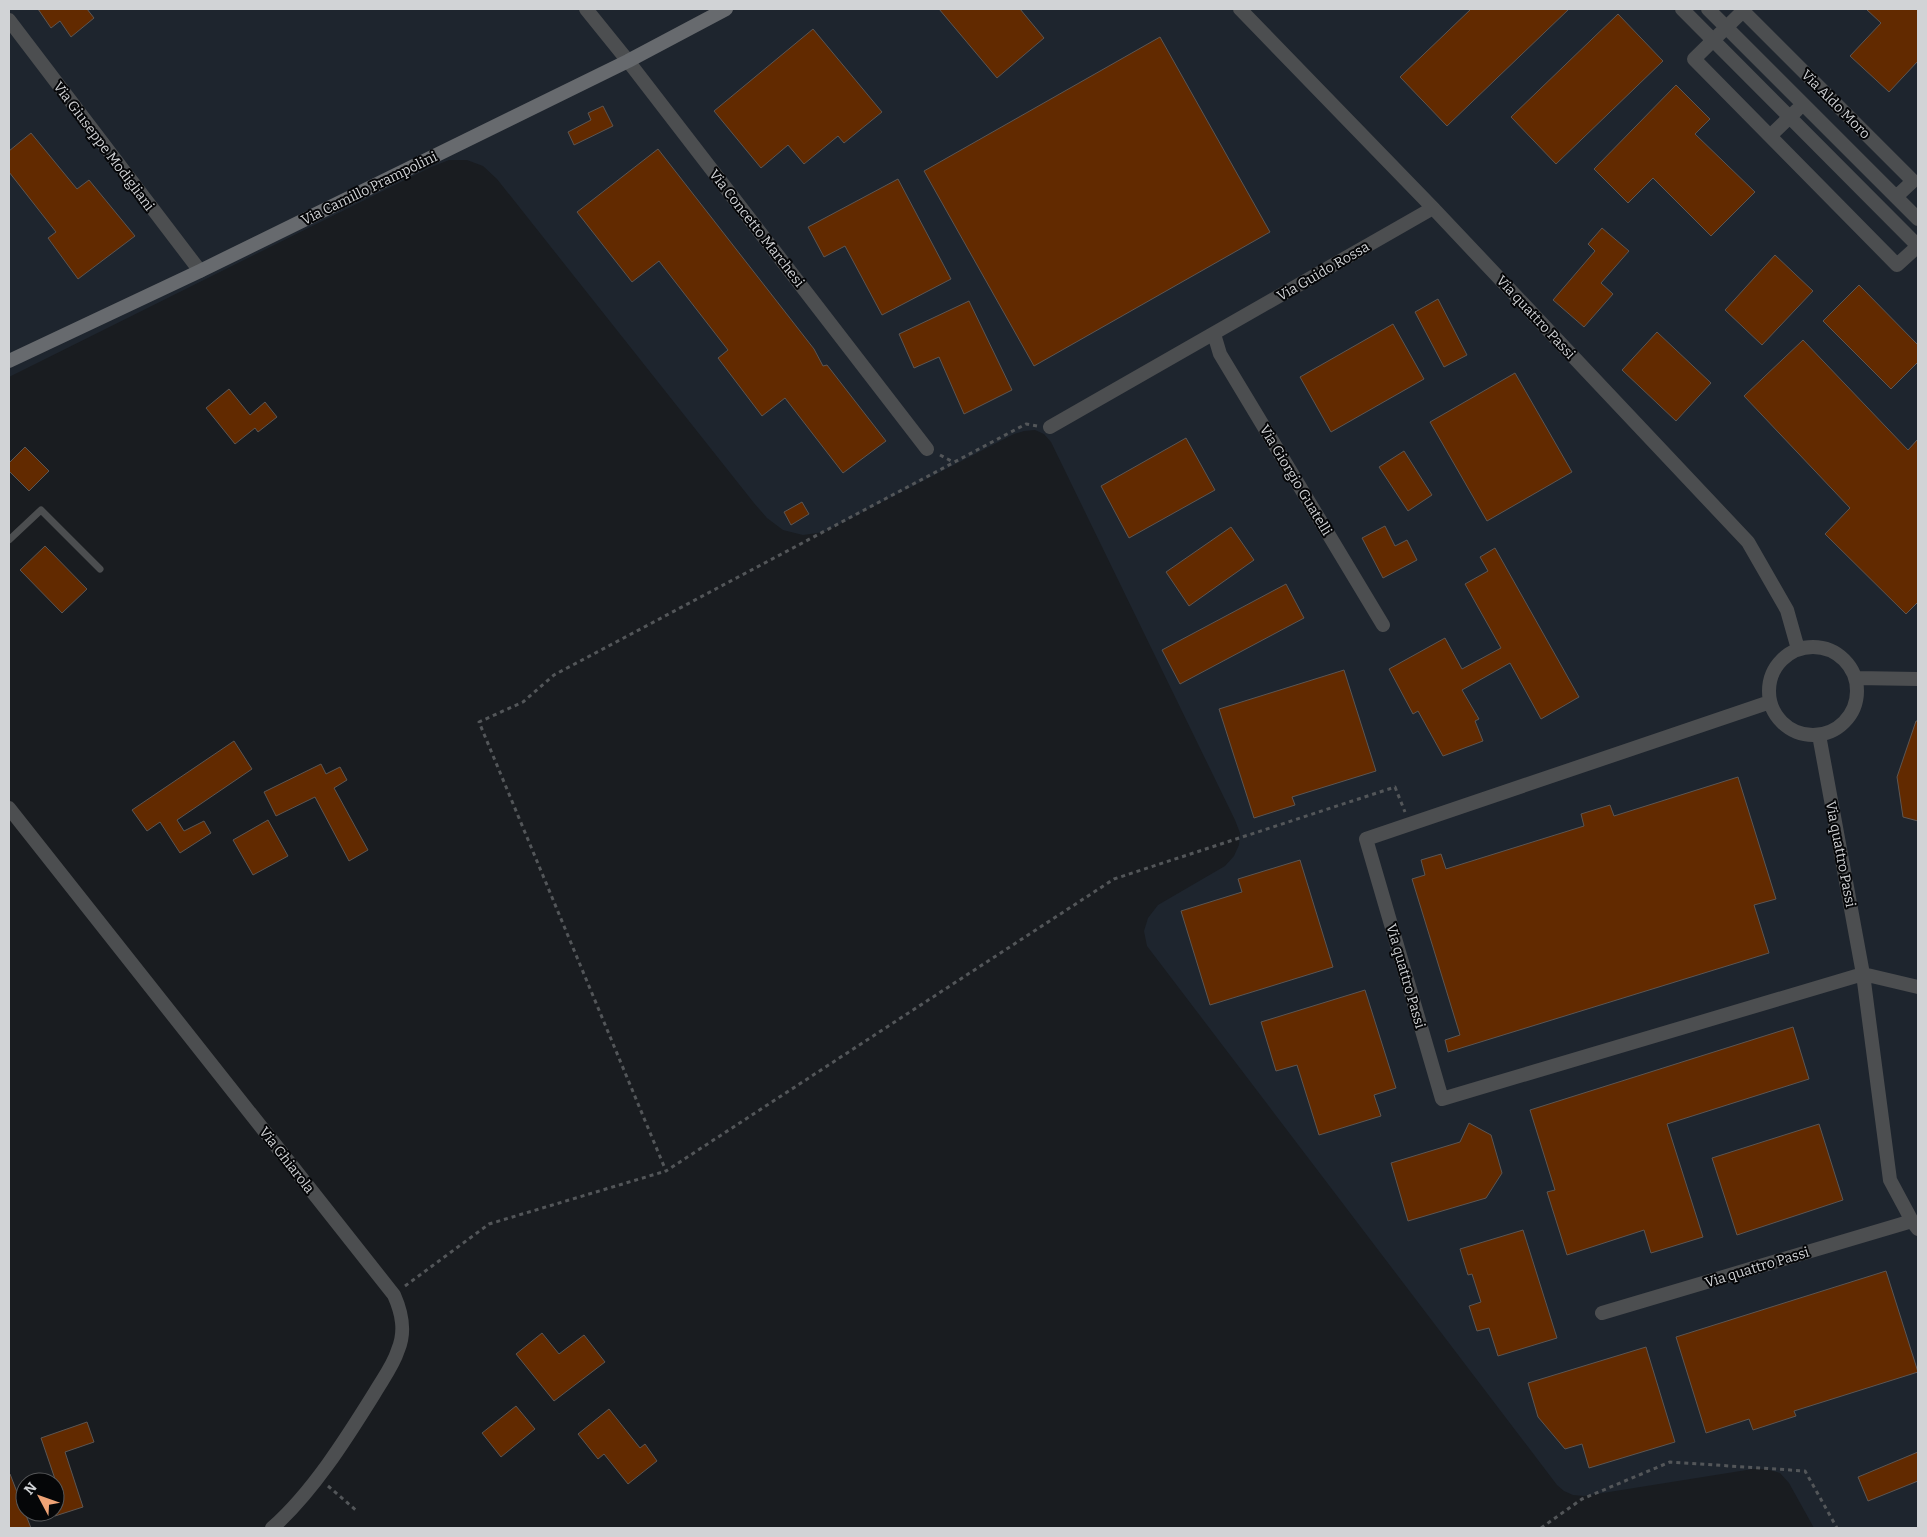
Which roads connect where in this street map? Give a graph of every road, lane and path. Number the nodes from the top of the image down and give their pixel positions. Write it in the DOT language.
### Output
graph roads {
  1 [pos="586,9"];
  2 [pos="726,9"];
  3 [pos="1240,9"];
  4 [pos="1682,9"];
  5 [pos="1708,9"];
  6 [pos="1742,10"];
  7 [pos="9,20"];
  8 [pos="1726,27"];
  9 [pos="1714,40"];
  10 [pos="628,61"];
  11 [pos="1803,104"];
  12 [pos="1790,117"];
  13 [pos="1770,136"];
  14 [pos="1896,197"];
  15 [pos="1433,208"];
  16 [pos="1918,219"];
  17 [pos="1918,246"];
  18 [pos="200,271"];
  19 [pos="1214,334"];
  20 [pos="9,360"];
  21 [pos="1050,427"];
  22 [pos="927,449"];
  23 [pos="940,455"];
  24 [pos="954,462"];
  25 [pos="9,540"];
  26 [pos="100,569"];
  27 [pos="1383,625"];
  28 [pos="1798,649"];
  29 [pos="1856,678"];
  30 [pos="1918,680"];
  31 [pos="1770,702"];
  32 [pos="1819,735"];
  33 [pos="9,808"];
  34 [pos="1409,824"];
  35 [pos="1863,974"];
  36 [pos="1918,988"];
  37 [pos="666,1171"];
  38 [pos="1915,1225"];
  39 [pos="394,1294"];
  40 [pos="1602,1313"];
  41 [pos="318,1477"];
  42 [pos="358,1512"];
  43 [pos="272,1528"];
  44 [pos="1541,1528"];
  45 [pos="1837,1528"];
  1 -- 10 [label="street, Via Concetto Marchesi"];
  2 -- 10 [label="main road, Via Camillo Prampolini"];
  3 -- 15 [label="street, Via quattro Passi"];
  4 -- 9 [label="street, Via Aldo Moro"];
  5 -- 8 [label="street, Via Aldo Moro"];
  6 -- 8 [label="street, Via Aldo Moro"];
  6 -- 14 [label="street, Via Aldo Moro"];
  7 -- 18 [label="street, Via Giuseppe Modigliani"];
  8 -- 9 [label="street, Via Aldo Moro"];
  8 -- 11 [label="street, Via Aldo Moro"];
  9 -- 12 [label="street, Via Aldo Moro"];
  9 -- 13 [label="street, Via Aldo Moro"];
  10 -- 18 [label="main road, Via Camillo Prampolini"];
  10 -- 22 [label="street, Via Concetto Marchesi"];
  11 -- 12 [label="street, Via Aldo Moro"];
  11 -- 14 [label="street, Via Aldo Moro"];
  12 -- 13 [label="street, Via Aldo Moro"];
  12 -- 17 [label="street, Via Aldo Moro"];
  13 -- 17 [label="street, Via Aldo Moro"];
  14 -- 16 [label="street, Via Aldo Moro"];
  15 -- 19 [label="street, Via Guido Rossa"];
  15 -- 28 [label="street, Via quattro Passi"];
  18 -- 20 [label="main road, Via Camillo Prampolini"];
  19 -- 21 [label="street, Via Guido Rossa"];
  19 -- 27 [label="street, Via Giorgio Guatelli"];
  21 -- 24 [label="path"];
  23 -- 24 [label="path"];
  24 -- 37 [label="path"];
  25 -- 26 [label="lane"];
  28 -- 29 [label="street"];
  28 -- 31 [label="street"];
  29 -- 30 [label="street"];
  29 -- 32 [label="street"];
  31 -- 32 [label="street"];
  31 -- 34 [label="street, Via quattro Passi"];
  32 -- 35 [label="street, Via quattro Passi"];
  33 -- 39 [label="street, Via Ghiarola"];
  34 -- 35 [label="street, Via quattro Passi"];
  34 -- 37 [label="path"];
  35 -- 36 [label="street"];
  35 -- 38 [label="street, Via quattro Passi"];
  37 -- 39 [label="path"];
  38 -- 40 [label="street, Via quattro Passi"];
  39 -- 41 [label="street, Via Ghiarola"];
  41 -- 42 [label="path"];
  41 -- 43 [label="street, Via Ghiarola"];
  44 -- 45 [label="path"];
}
